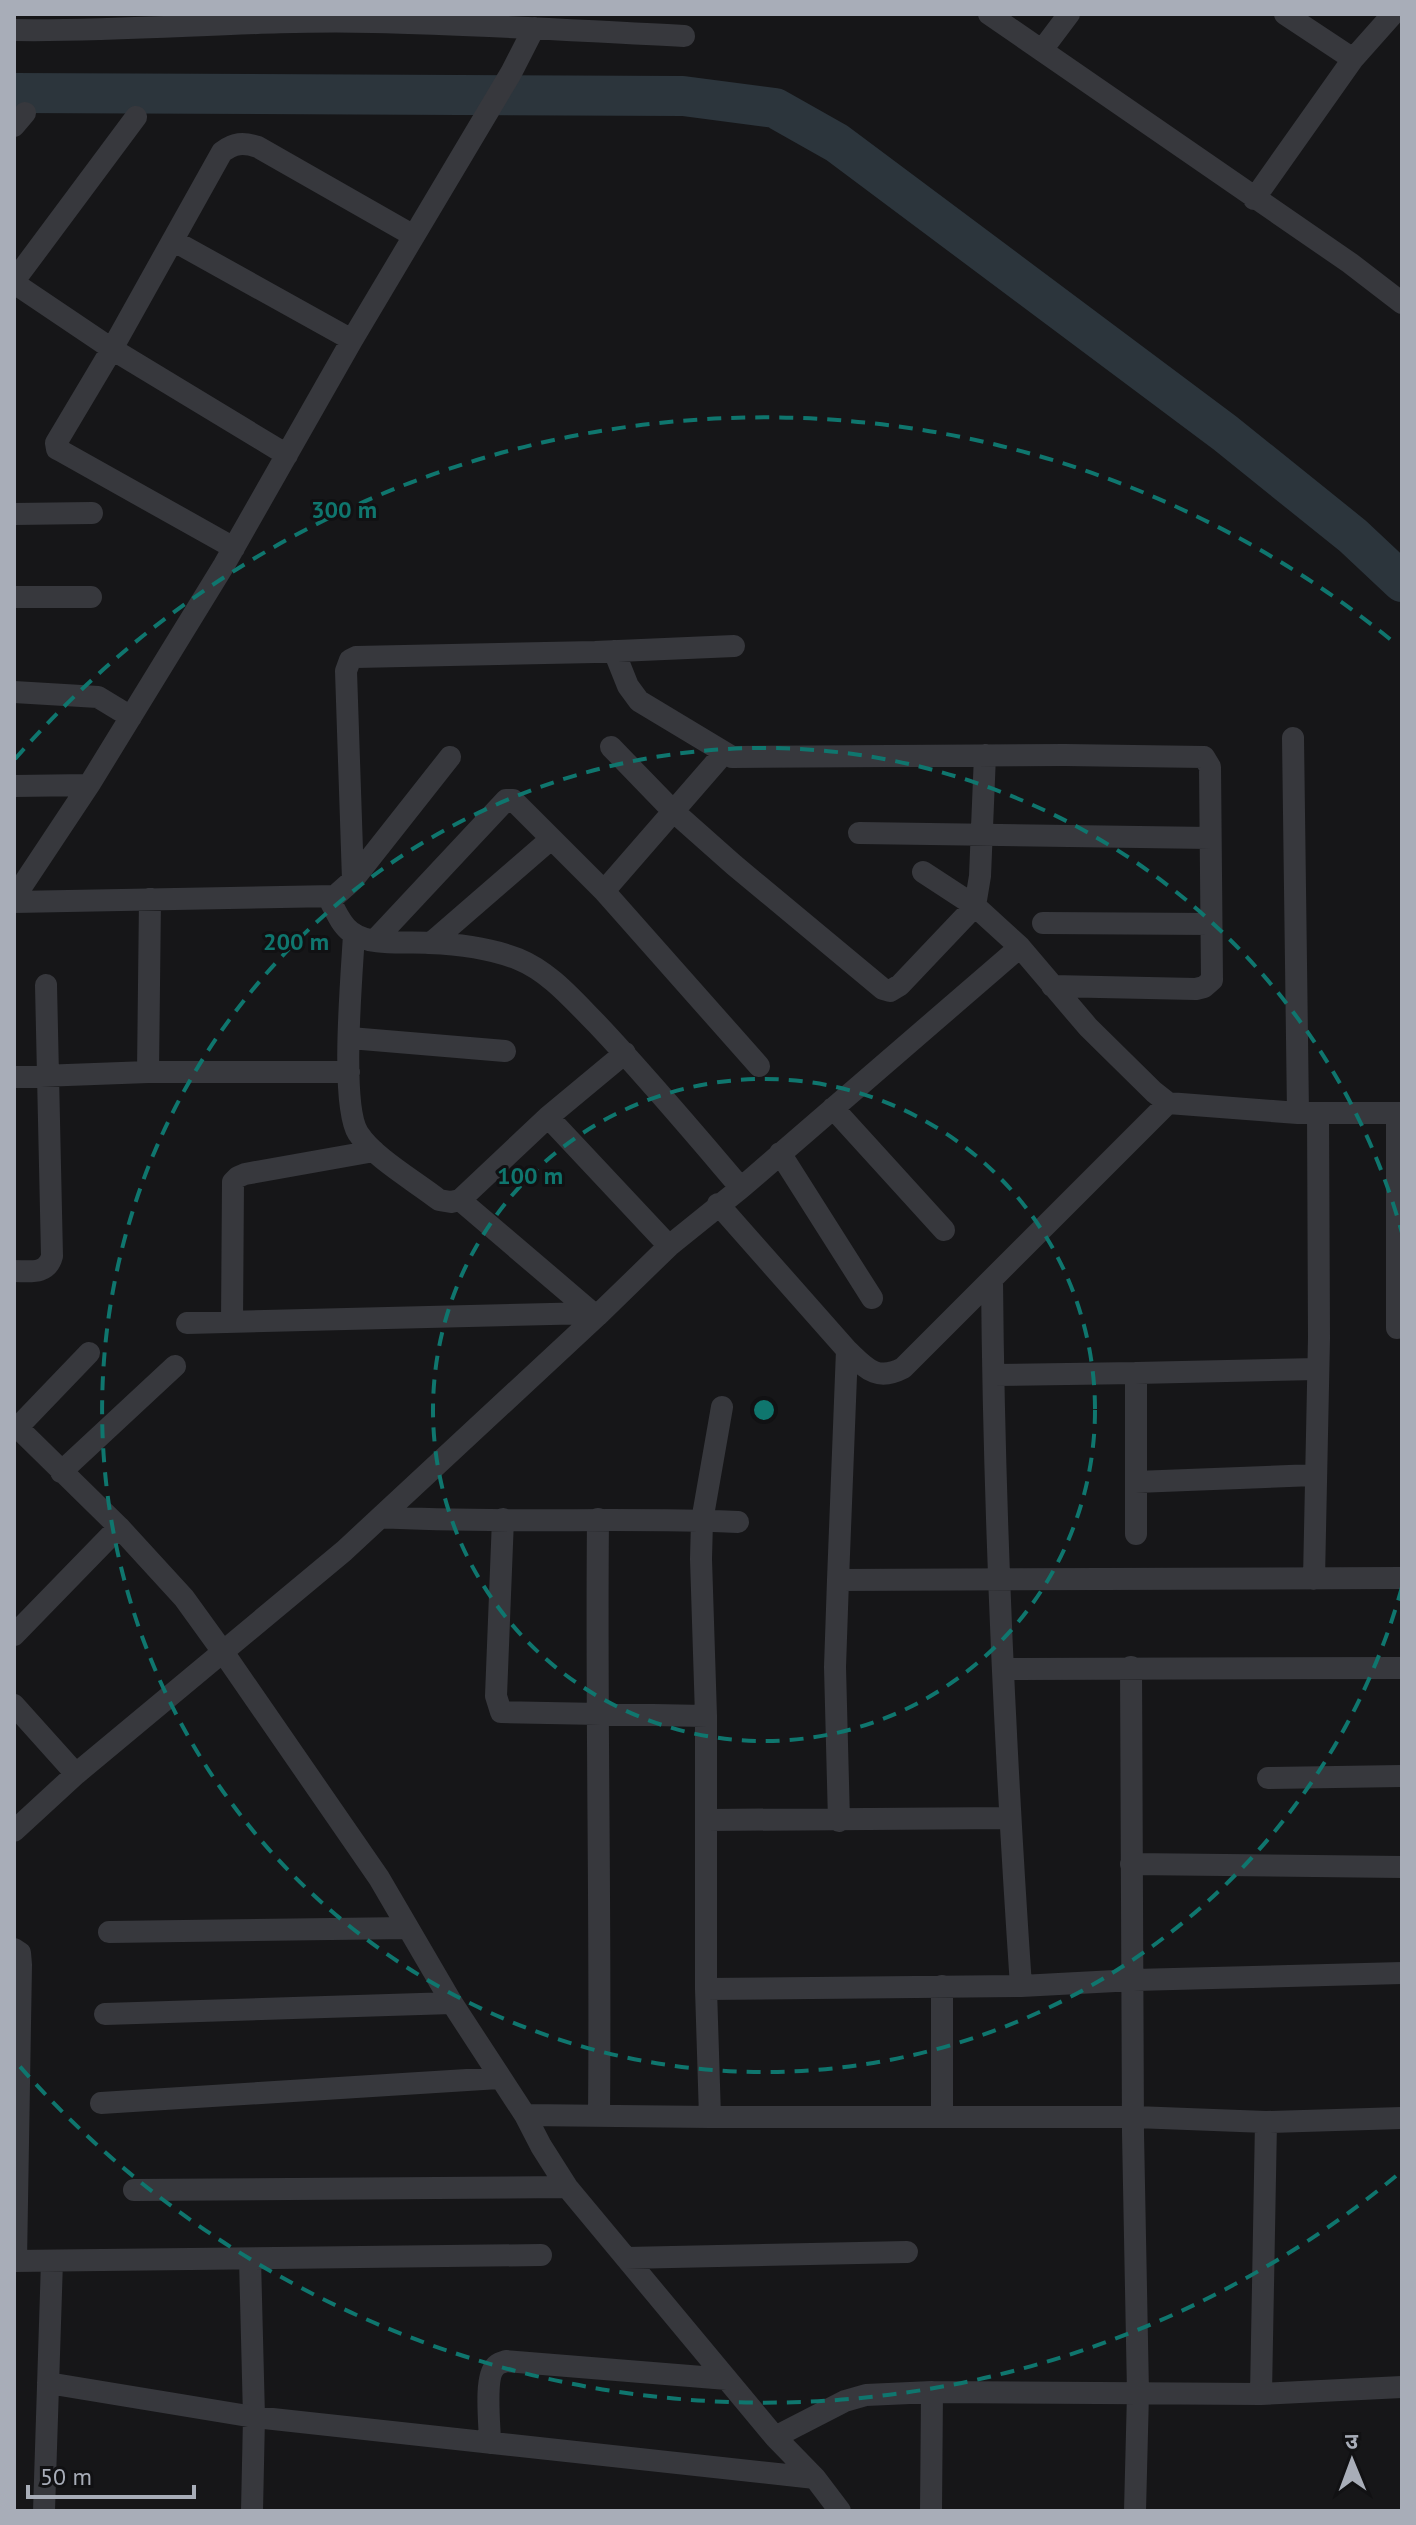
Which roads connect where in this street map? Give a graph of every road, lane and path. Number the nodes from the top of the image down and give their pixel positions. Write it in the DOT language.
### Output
graph roads {
  1 [pos="989,14"];
  2 [pos="1069,14"];
  3 [pos="1285,14"];
  4 [pos="1393,14"];
  5 [pos="534,28"];
  6 [pos="14,30"];
  7 [pos="684,36"];
  8 [pos="1042,50"];
  9 [pos="1353,59"];
  10 [pos="136,117"];
  11 [pos="1254,199"];
  12 [pos="414,236"];
  13 [pos="174,241"];
  14 [pos="14,282"];
  15 [pos="1402,303"];
  16 [pos="352,340"];
  17 [pos="112,349"];
  18 [pos="287,455"];
  19 [pos="92,513"];
  20 [pos="14,514"];
  21 [pos="234,548"];
  22 [pos="14,597"];
  23 [pos="91,597"];
  24 [pos="734,646"];
  25 [pos="614,651"];
  26 [pos="14,692"];
  27 [pos="131,717"];
  28 [pos="1293,738"];
  29 [pos="611,747"];
  30 [pos="724,753"];
  31 [pos="985,755"];
  32 [pos="450,757"];
  33 [pos="89,785"];
  34 [pos="14,786"];
  35 [pos="672,810"];
  36 [pos="859,833"];
  37 [pos="980,834"];
  38 [pos="1210,838"];
  39 [pos="551,839"];
  40 [pos="923,872"];
  41 [pos="353,880"];
  42 [pos="604,891"];
  43 [pos="328,897"];
  44 [pos="150,899"];
  45 [pos="14,900"];
  46 [pos="975,906"];
  47 [pos="1043,923"];
  48 [pos="1211,924"];
  49 [pos="364,937"];
  50 [pos="431,943"];
  51 [pos="1020,947"];
  52 [pos="46,985"];
  53 [pos="1052,986"];
  54 [pos="350,1038"];
  55 [pos="505,1051"];
  56 [pos="625,1053"];
  57 [pos="759,1066"];
  58 [pos="148,1072"];
  59 [pos="349,1072"];
  60 [pos="48,1076"];
  61 [pos="14,1077"];
  62 [pos="1168,1103"];
  63 [pos="833,1108"];
  64 [pos="1308,1113"];
  65 [pos="1399,1113"];
  66 [pos="548,1117"];
  67 [pos="374,1151"];
  68 [pos="780,1153"];
  69 [pos="741,1188"];
  70 [pos="460,1200"];
  71 [pos="718,1204"];
  72 [pos="944,1230"];
  73 [pos="669,1246"];
  74 [pos="14,1271"];
  75 [pos="992,1280"];
  76 [pos="872,1298"];
  77 [pos="595,1315"];
  78 [pos="232,1322"];
  79 [pos="187,1323"];
  80 [pos="1397,1328"];
  81 [pos="847,1350"];
  82 [pos="89,1353"];
  83 [pos="175,1366"];
  84 [pos="1317,1369"];
  85 [pos="1136,1373"];
  86 [pos="994,1375"];
  87 [pos="722,1407"];
  88 [pos="16,1426"];
  89 [pos="61,1472"];
  90 [pos="1314,1475"];
  91 [pos="1136,1482"];
  92 [pos="381,1517"];
  93 [pos="503,1519"];
  94 [pos="598,1519"];
  95 [pos="702,1521"];
  96 [pos="738,1522"];
  97 [pos="119,1527"];
  98 [pos="1136,1534"];
  99 [pos="1402,1578"];
  100 [pos="1314,1579"];
  101 [pos="838,1580"];
  102 [pos="998,1580"];
  103 [pos="14,1635"];
  104 [pos="223,1652"];
  105 [pos="1131,1667"];
  106 [pos="1402,1668"];
  107 [pos="1003,1669"];
  108 [pos="14,1705"];
  109 [pos="596,1714"];
  110 [pos="706,1716"];
  111 [pos="76,1774"];
  112 [pos="1402,1776"];
  113 [pos="1268,1778"];
  114 [pos="1010,1818"];
  115 [pos="707,1820"];
  116 [pos="839,1821"];
  117 [pos="14,1831"];
  118 [pos="1131,1864"];
  119 [pos="1402,1867"];
  120 [pos="408,1928"];
  121 [pos="109,1932"];
  122 [pos="14,1949"];
  123 [pos="1402,1973"];
  124 [pos="1134,1980"];
  125 [pos="942,1986"];
  126 [pos="1021,1986"];
  127 [pos="706,1989"];
  128 [pos="452,2003"];
  129 [pos="105,2014"];
  130 [pos="499,2078"];
  131 [pos="101,2103"];
  132 [pos="525,2115"];
  133 [pos="599,2115"];
  134 [pos="942,2116"];
  135 [pos="710,2117"];
  136 [pos="1135,2117"];
  137 [pos="1402,2118"];
  138 [pos="1266,2122"];
  139 [pos="567,2187"];
  140 [pos="134,2190"];
  141 [pos="907,2252"];
  142 [pos="541,2255"];
  143 [pos="626,2258"];
  144 [pos="250,2259"];
  145 [pos="15,2261"];
  146 [pos="52,2261"];
  147 [pos="727,2379"];
  148 [pos="48,2383"];
  149 [pos="1402,2387"];
  150 [pos="932,2392"];
  151 [pos="1138,2393"];
  152 [pos="1261,2394"];
  153 [pos="254,2417"];
  154 [pos="775,2437"];
  155 [pos="490,2443"];
  156 [pos="815,2478"];
  157 [pos="44,2511"];
  158 [pos="252,2511"];
  159 [pos="840,2511"];
  160 [pos="931,2511"];
  161 [pos="1135,2511"];
  1 -- 8 [label="street"];
  2 -- 8 [label="street"];
  3 -- 9 [label="street"];
  4 -- 9 [label="street"];
  5 -- 6 [label="street"];
  5 -- 7 [label="street"];
  5 -- 12 [label="street"];
  8 -- 11 [label="street"];
  9 -- 11 [label="street"];
  10 -- 14 [label="street"];
  11 -- 15 [label="street"];
  12 -- 13 [label="street"];
  12 -- 16 [label="street"];
  13 -- 16 [label="street"];
  13 -- 17 [label="street"];
  14 -- 17 [label="street"];
  16 -- 18 [label="street"];
  17 -- 18 [label="street"];
  17 -- 21 [label="street"];
  18 -- 21 [label="street"];
  19 -- 20 [label="street"];
  21 -- 27 [label="street"];
  22 -- 23 [label="street"];
  24 -- 25 [label="street"];
  25 -- 30 [label="street"];
  25 -- 41 [label="street"];
  26 -- 27 [label="street"];
  27 -- 33 [label="street"];
  28 -- 64 [label="street"];
  29 -- 35 [label="street"];
  30 -- 31 [label="street"];
  30 -- 35 [label="street"];
  31 -- 37 [label="street"];
  31 -- 38 [label="street"];
  32 -- 41 [label="street"];
  33 -- 34 [label="street"];
  33 -- 45 [label="street"];
  35 -- 42 [label="street"];
  35 -- 46 [label="street"];
  36 -- 37 [label="street"];
  37 -- 38 [label="street"];
  37 -- 46 [label="street"];
  38 -- 48 [label="street"];
  39 -- 42 [label="street"];
  39 -- 49 [label="street"];
  39 -- 50 [label="street"];
  40 -- 46 [label="street"];
  41 -- 43 [label="street"];
  42 -- 57 [label="street"];
  43 -- 44 [label="street"];
  43 -- 49 [label="street"];
  44 -- 45 [label="street"];
  44 -- 58 [label="street"];
  46 -- 51 [label="street"];
  47 -- 48 [label="street"];
  48 -- 53 [label="street"];
  49 -- 50 [label="street"];
  49 -- 54 [label="street"];
  50 -- 56 [label="street"];
  51 -- 53 [label="street"];
  51 -- 63 [label="street"];
  52 -- 60 [label="street"];
  53 -- 62 [label="street"];
  54 -- 55 [label="street"];
  54 -- 59 [label="street"];
  56 -- 66 [label="street"];
  56 -- 69 [label="street"];
  58 -- 59 [label="street"];
  58 -- 60 [label="street"];
  59 -- 67 [label="street"];
  60 -- 61 [label="street"];
  60 -- 74 [label="street"];
  62 -- 64 [label="street"];
  62 -- 75 [label="street"];
  63 -- 68 [label="street"];
  63 -- 72 [label="street"];
  64 -- 65 [label="street"];
  64 -- 84 [label="street"];
  65 -- 80 [label="street"];
  66 -- 70 [label="street"];
  66 -- 73 [label="street"];
  67 -- 70 [label="street"];
  67 -- 78 [label="street"];
  68 -- 69 [label="street"];
  68 -- 76 [label="street"];
  69 -- 71 [label="street"];
  70 -- 77 [label="street"];
  71 -- 73 [label="street"];
  71 -- 81 [label="street"];
  73 -- 77 [label="street"];
  75 -- 81 [label="street"];
  75 -- 86 [label="street"];
  77 -- 78 [label="street"];
  77 -- 92 [label="street"];
  78 -- 79 [label="street"];
  81 -- 101 [label="street"];
  82 -- 88 [label="street"];
  83 -- 89 [label="street"];
  84 -- 85 [label="street"];
  84 -- 90 [label="street"];
  85 -- 86 [label="street"];
  85 -- 91 [label="street"];
  86 -- 102 [label="street"];
  87 -- 95 [label="street"];
  88 -- 89 [label="street"];
  89 -- 97 [label="street"];
  90 -- 91 [label="street"];
  90 -- 100 [label="street"];
  91 -- 98 [label="street"];
  92 -- 93 [label="street"];
  92 -- 104 [label="street"];
  93 -- 94 [label="street"];
  93 -- 109 [label="street"];
  94 -- 95 [label="street"];
  94 -- 109 [label="street"];
  95 -- 96 [label="street"];
  95 -- 110 [label="street"];
  97 -- 103 [label="street"];
  97 -- 104 [label="street"];
  99 -- 100 [label="street"];
  100 -- 102 [label="street"];
  101 -- 102 [label="street"];
  101 -- 116 [label="street"];
  102 -- 107 [label="street"];
  104 -- 111 [label="street"];
  104 -- 120 [label="street"];
  105 -- 106 [label="street"];
  105 -- 107 [label="street"];
  105 -- 118 [label="street"];
  107 -- 114 [label="street"];
  108 -- 111 [label="street"];
  109 -- 110 [label="street"];
  109 -- 133 [label="street"];
  110 -- 115 [label="street"];
  111 -- 117 [label="street"];
  112 -- 113 [label="street"];
  114 -- 116 [label="street"];
  114 -- 126 [label="street"];
  115 -- 116 [label="street"];
  115 -- 127 [label="street"];
  118 -- 119 [label="street"];
  118 -- 124 [label="street"];
  120 -- 121 [label="street"];
  120 -- 128 [label="street"];
  122 -- 145 [label="street"];
  123 -- 124 [label="street"];
  124 -- 126 [label="street"];
  124 -- 136 [label="street"];
  125 -- 126 [label="street"];
  125 -- 127 [label="street"];
  125 -- 134 [label="street"];
  127 -- 135 [label="street"];
  128 -- 129 [label="street"];
  128 -- 130 [label="street"];
  130 -- 131 [label="street"];
  130 -- 132 [label="street"];
  132 -- 133 [label="street"];
  132 -- 139 [label="street"];
  133 -- 135 [label="street"];
  134 -- 135 [label="street"];
  134 -- 136 [label="street"];
  136 -- 138 [label="street"];
  136 -- 151 [label="street"];
  137 -- 138 [label="street"];
  138 -- 152 [label="street"];
  139 -- 140 [label="street"];
  139 -- 143 [label="street"];
  141 -- 143 [label="street"];
  142 -- 144 [label="street"];
  143 -- 147 [label="street"];
  144 -- 146 [label="street"];
  144 -- 153 [label="street"];
  145 -- 146 [label="street"];
  146 -- 148 [label="street"];
  147 -- 154 [label="street"];
  147 -- 155 [label="street"];
  148 -- 153 [label="street"];
  148 -- 157 [label="street"];
  149 -- 152 [label="street"];
  150 -- 151 [label="street"];
  150 -- 154 [label="street"];
  150 -- 160 [label="street"];
  151 -- 152 [label="street"];
  151 -- 161 [label="street"];
  153 -- 155 [label="street"];
  153 -- 158 [label="street"];
  154 -- 156 [label="street"];
  155 -- 156 [label="street"];
  156 -- 159 [label="street"];
}
